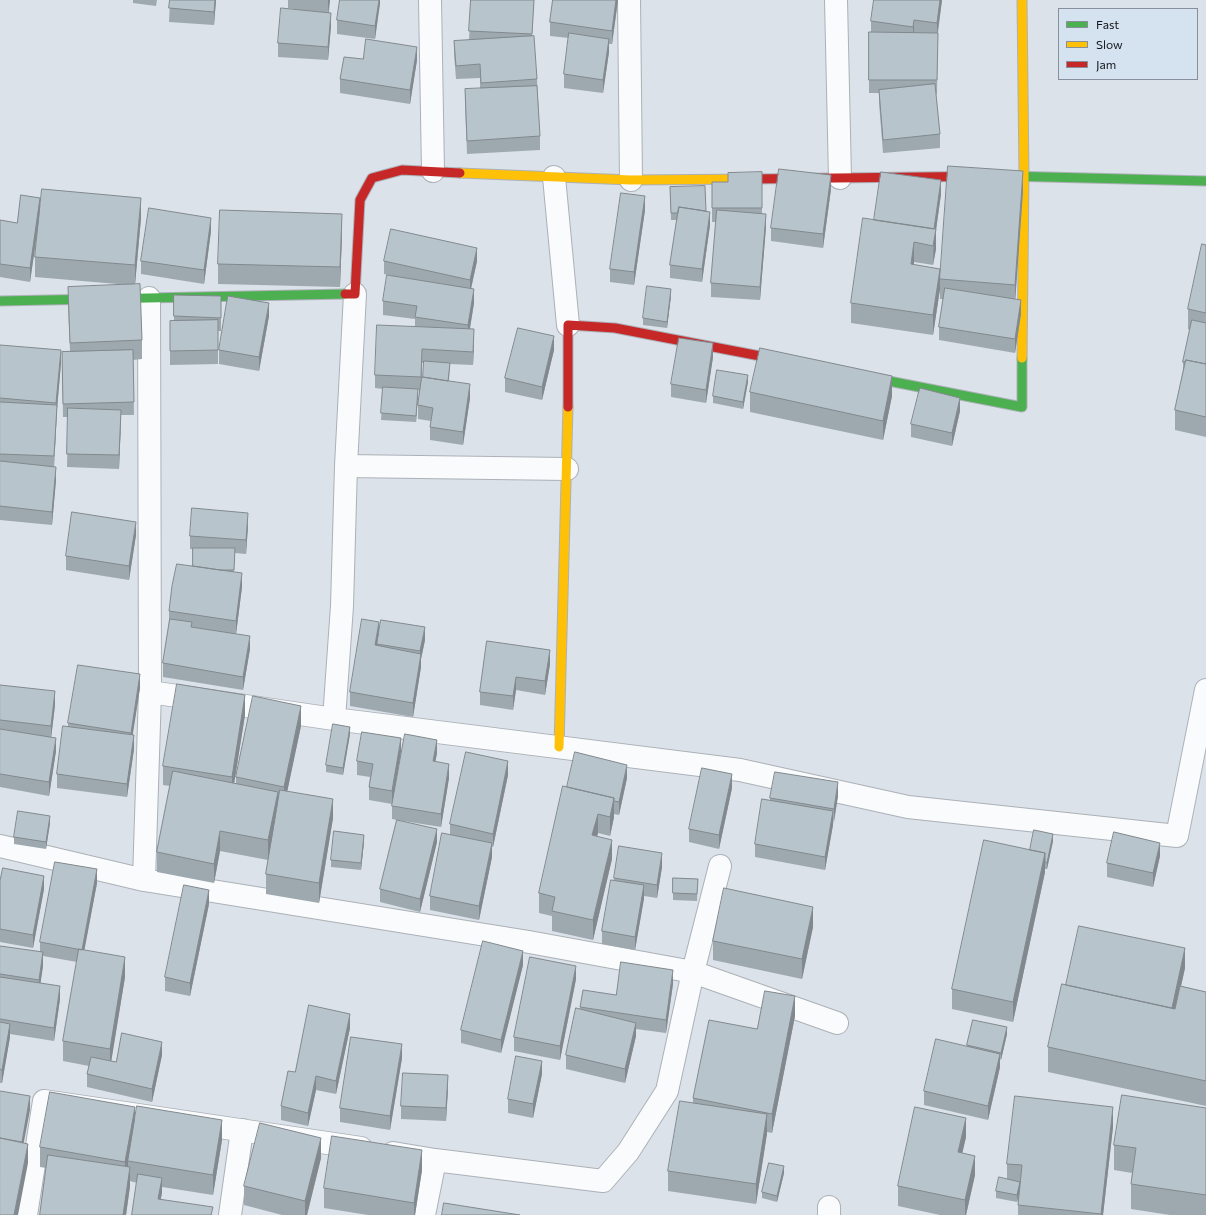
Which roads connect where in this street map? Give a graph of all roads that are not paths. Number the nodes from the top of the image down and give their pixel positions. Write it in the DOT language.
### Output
graph roads {
  1 [pos="430,0"];
  2 [pos="629,0"];
  3 [pos="836,0"];
  4 [pos="1022,0"];
  5 [pos="433,171"];
  6 [pos="1024,176"];
  7 [pos="554,177"];
  8 [pos="840,178"];
  9 [pos="631,180"];
  10 [pos="1206,181"];
  11 [pos="355,294"];
  12 [pos="149,298"];
  13 [pos="0,301"];
  14 [pos="568,325"];
  15 [pos="795,363"];
  16 [pos="858,375"];
  17 [pos="346,466"];
  18 [pos="567,469"];
  19 [pos="1206,690"];
  20 [pos="150,692"];
  21 [pos="334,719"];
  22 [pos="559,746"];
  23 [pos="1200,749"];
  24 [pos="0,846"];
  25 [pos="720,866"];
  26 [pos="144,880"];
  27 [pos="693,972"];
  28 [pos="837,1023"];
  29 [pos="22,1099"];
  30 [pos="44,1101"];
  31 [pos="242,1130"];
  32 [pos="435,1160"];
  33 [pos="26,1215"];
  34 [pos="230,1215"];
  35 [pos="424,1215"];
  1 -- 5 [label="street"];
  2 -- 9 [label="street"];
  3 -- 8 [label="street"];
  4 -- 6 [label="street"];
  5 -- 7 [label="street"];
  5 -- 11 [label="street"];
  6 -- 8 [label="street"];
  6 -- 10 [label="street"];
  6 -- 16 [label="street"];
  7 -- 9 [label="street"];
  7 -- 14 [label="street"];
  8 -- 9 [label="street"];
  11 -- 12 [label="street"];
  11 -- 17 [label="street"];
  12 -- 13 [label="street"];
  12 -- 20 [label="street"];
  14 -- 15 [label="street"];
  14 -- 18 [label="street"];
  17 -- 18 [label="street"];
  17 -- 21 [label="street"];
  18 -- 22 [label="street"];
  19 -- 23 [label="street"];
  20 -- 21 [label="street"];
  20 -- 26 [label="street"];
  21 -- 22 [label="street"];
  22 -- 23 [label="street"];
  24 -- 26 [label="street"];
  25 -- 27 [label="street"];
  26 -- 27 [label="street"];
  27 -- 28 [label="street"];
  27 -- 32 [label="street"];
  29 -- 30 [label="street"];
  30 -- 31 [label="street"];
  30 -- 33 [label="street"];
  31 -- 32 [label="street"];
  31 -- 34 [label="street"];
  32 -- 35 [label="street"];
}
